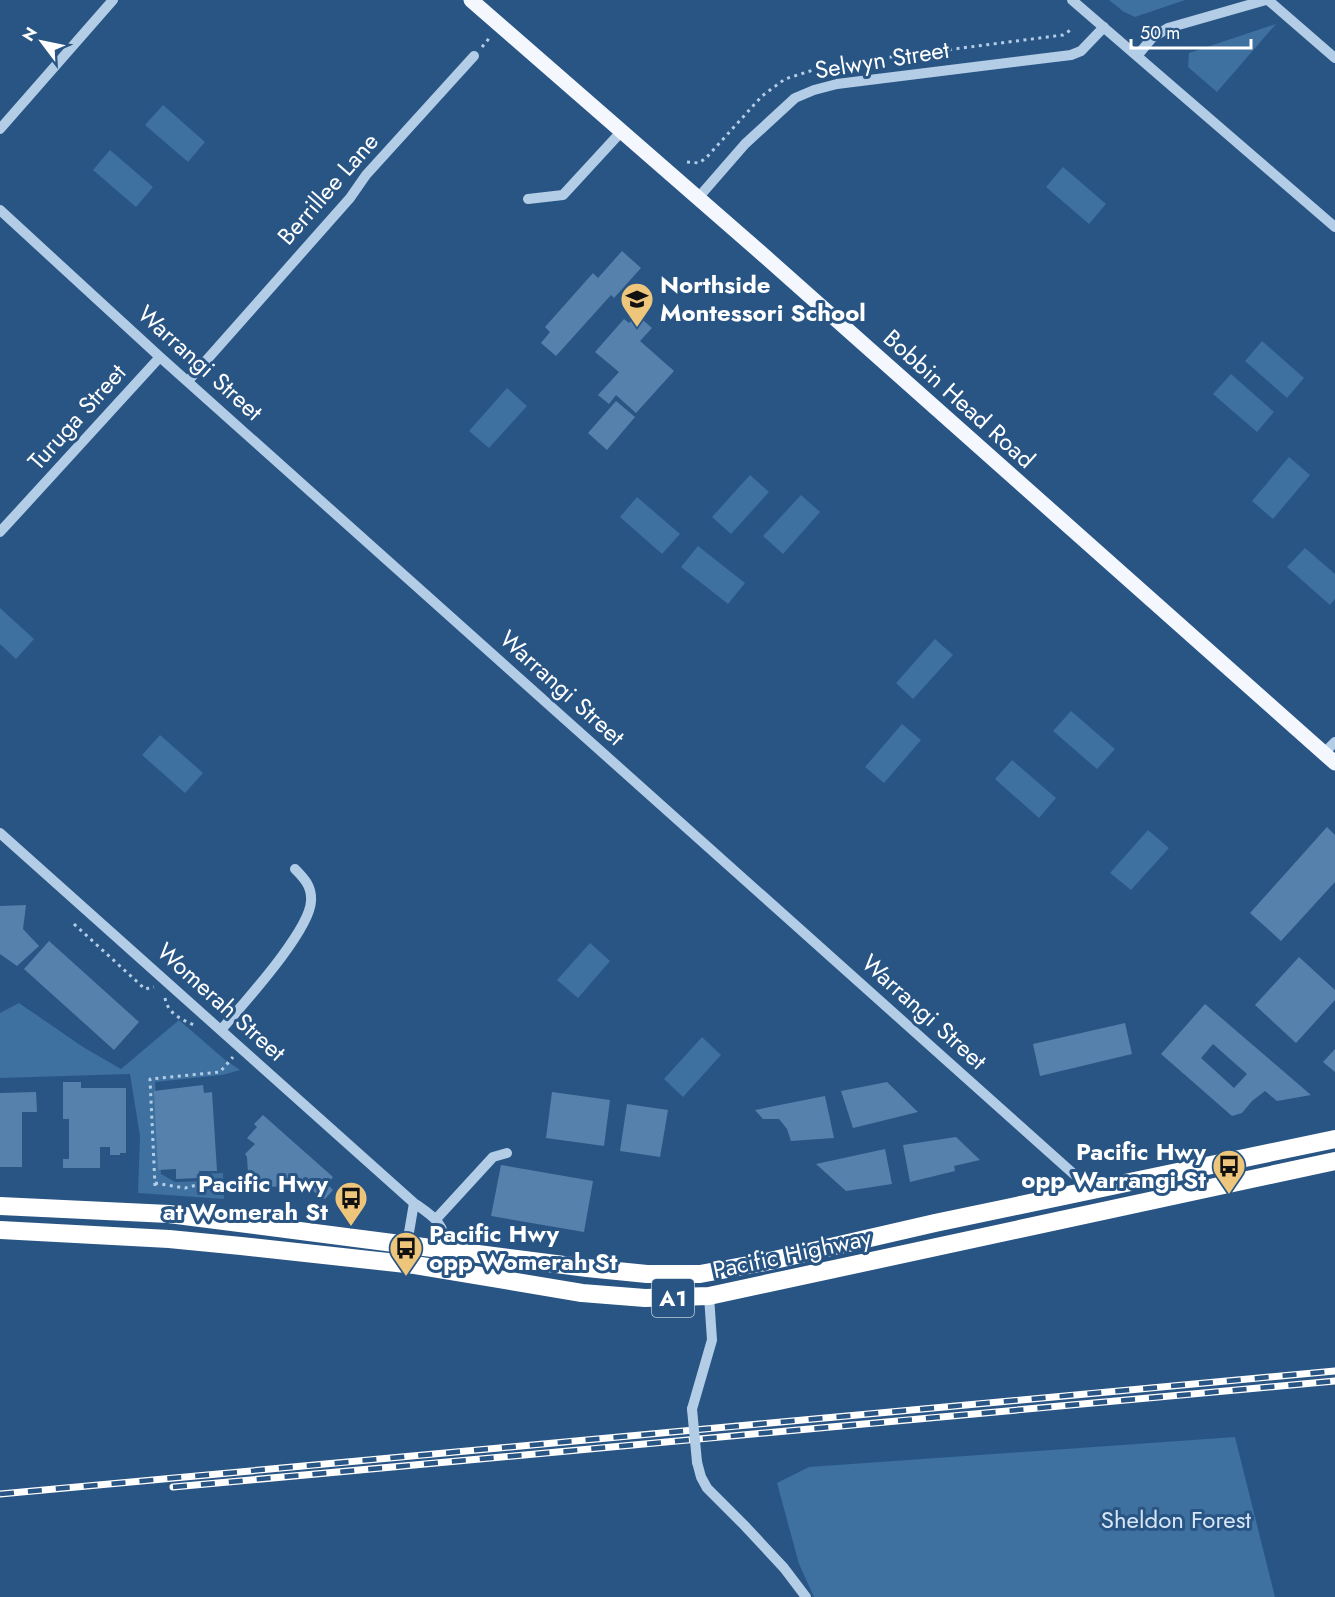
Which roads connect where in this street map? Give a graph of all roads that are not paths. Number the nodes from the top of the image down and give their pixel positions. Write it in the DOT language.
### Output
graph roads {
  1 [pos="113,0"];
  2 [pos="471,0"];
  3 [pos="1072,0"];
  4 [pos="1267,0"];
  5 [pos="1104,27"];
  6 [pos="474,56"];
  7 [pos="1137,56"];
  8 [pos="1335,58"];
  9 [pos="0,129"];
  10 [pos="621,132"];
  11 [pos="698,198"];
  12 [pos="528,199"];
  13 [pos="0,210"];
  14 [pos="1335,227"];
  15 [pos="160,357"];
  16 [pos="188,381"];
  17 [pos="0,532"];
  18 [pos="1335,742"];
  19 [pos="1330,758"];
  20 [pos="0,833"];
  21 [pos="296,869"];
  22 [pos="221,1030"];
  23 [pos="1335,1139"];
  24 [pos="507,1153"];
  25 [pos="1335,1161"];
  26 [pos="1102,1187"];
  27 [pos="414,1203"];
  28 [pos="0,1206"];
  29 [pos="436,1218"];
  30 [pos="0,1230"];
  31 [pos="407,1244"];
  32 [pos="446,1250"];
  33 [pos="709,1296"];
  34 [pos="806,1597"];
  1 -- 9 [label="street"];
  2 -- 10 [label="main road, Bobbin Head Road"];
  3 -- 5 [label="street"];
  4 -- 7 [label="street"];
  4 -- 8 [label="street"];
  5 -- 7 [label="street"];
  5 -- 11 [label="street, Selwyn Street"];
  6 -- 16 [label="street, Berrillee Lane"];
  7 -- 14 [label="street"];
  10 -- 11 [label="main road, Bobbin Head Road"];
  10 -- 12 [label="street"];
  11 -- 19 [label="main road, Bobbin Head Road"];
  13 -- 15 [label="street, Warrangi Street"];
  15 -- 16 [label="street, Warrangi Street"];
  15 -- 17 [label="street, Turuga Street"];
  16 -- 26 [label="street, Warrangi Street"];
  18 -- 19 [label="street"];
  20 -- 22 [label="street, Womerah Street"];
  21 -- 22 [label="street"];
  22 -- 27 [label="street, Womerah Street"];
  23 -- 26 [label="highway, Pacific Highway / A1"];
  24 -- 29 [label="street"];
  25 -- 33 [label="highway, Pacific Highway / A1"];
  26 -- 32 [label="highway, Pacific Highway / A1"];
  27 -- 29 [label="street, Womerah Street"];
  27 -- 31 [label="street"];
  28 -- 31 [label="highway, Pacific Highway / A1"];
  29 -- 32 [label="street"];
  30 -- 33 [label="highway, Pacific Highway / A1"];
  31 -- 32 [label="highway, Pacific Highway / A1"];
  33 -- 34 [label="street, bridge"];
}
